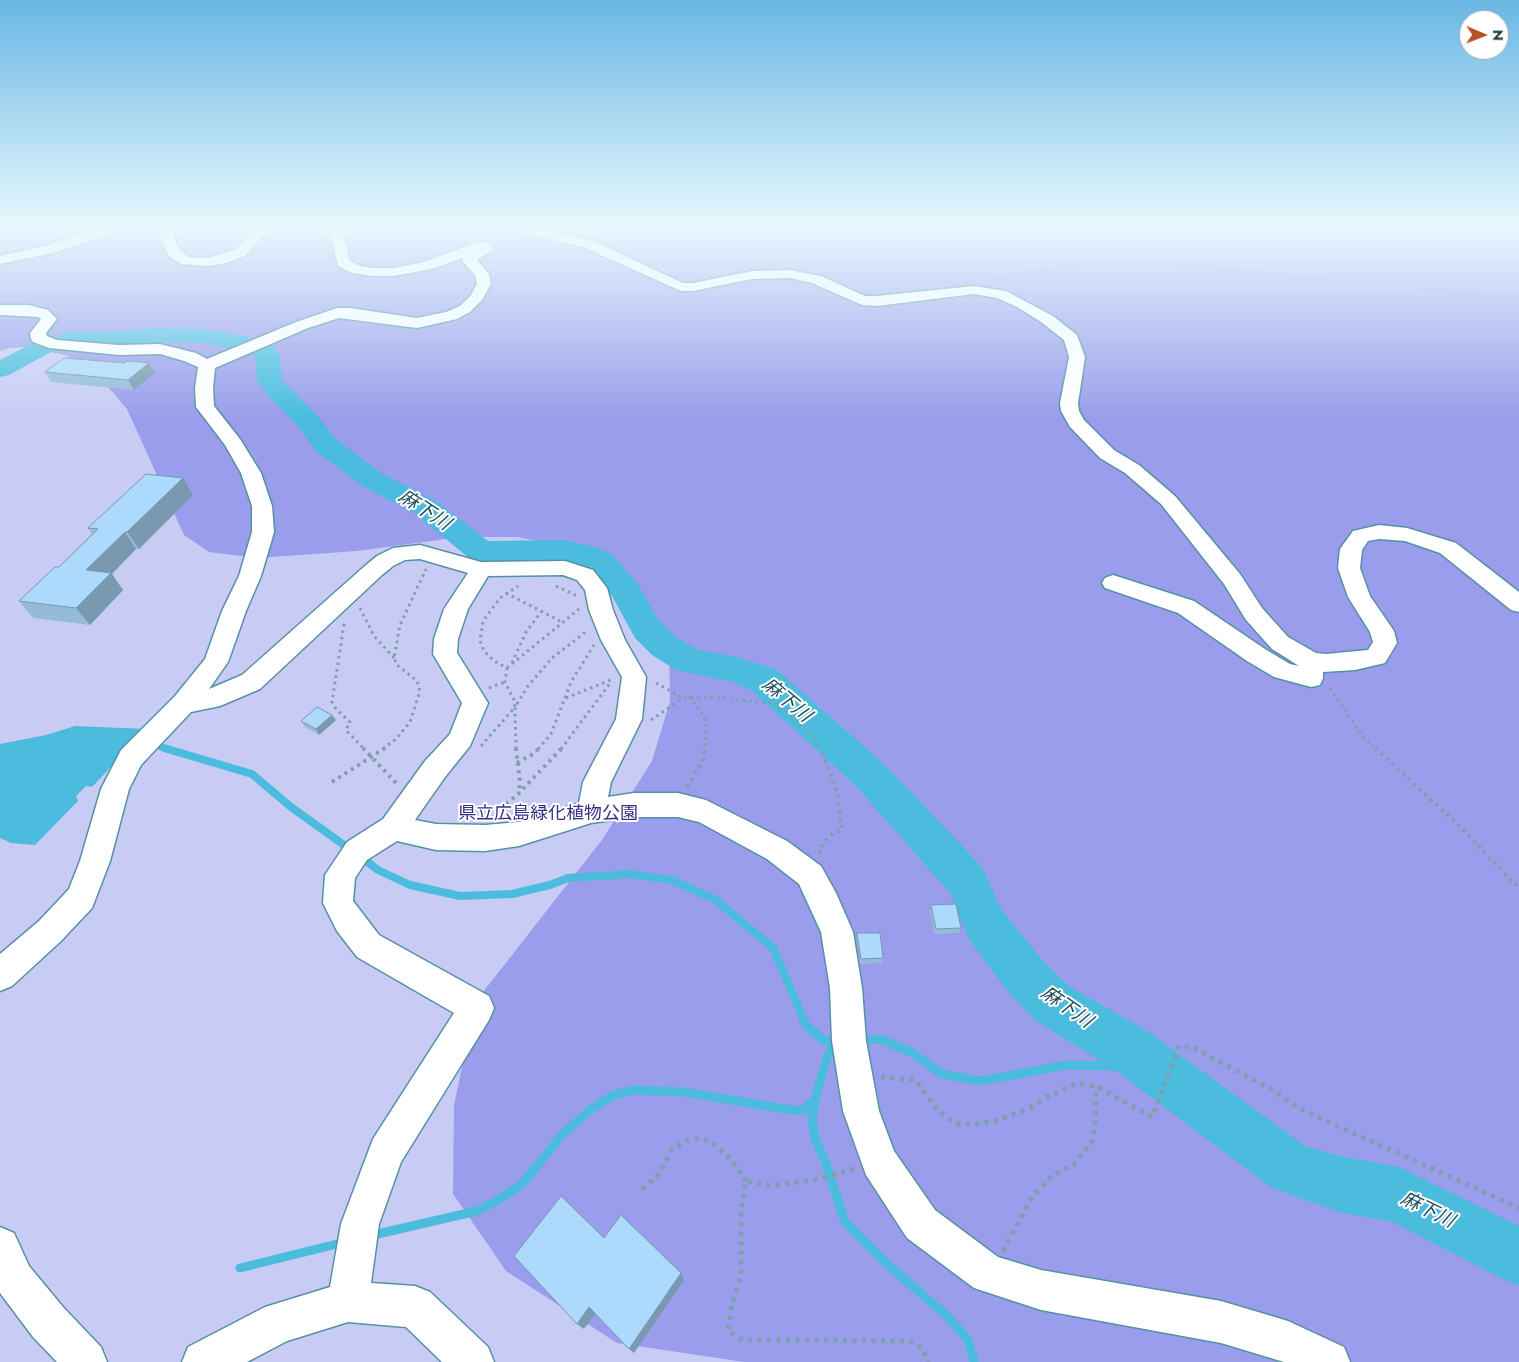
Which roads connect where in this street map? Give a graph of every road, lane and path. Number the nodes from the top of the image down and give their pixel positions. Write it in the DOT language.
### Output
graph roads {
  1 [pos="481,291"];
  2 [pos="841,291"];
  3 [pos="969,291"];
  4 [pos="982,291"];
  5 [pos="988,291"];
  6 [pos="1441,291"];
  7 [pos="1519,301"];
  8 [pos="0,310"];
  9 [pos="207,365"];
  10 [pos="434,556"];
  11 [pos="481,569"];
  12 [pos="1113,584"];
  13 [pos="526,585"];
  14 [pos="552,586"];
  15 [pos="352,590"];
  16 [pos="586,592"];
  17 [pos="506,593"];
  18 [pos="1519,604"];
  19 [pos="541,612"];
  20 [pos="564,623"];
  21 [pos="608,627"];
  22 [pos="394,658"];
  23 [pos="1311,661"];
  24 [pos="511,664"];
  25 [pos="628,666"];
  26 [pos="507,668"];
  27 [pos="689,697"];
  28 [pos="566,698"];
  29 [pos="683,698"];
  30 [pos="184,703"];
  31 [pos="515,707"];
  32 [pos="626,730"];
  33 [pos="478,749"];
  34 [pos="372,757"];
  35 [pos="517,763"];
  36 [pos="332,782"];
  37 [pos="402,788"];
  38 [pos="519,793"];
  39 [pos="678,805"];
  40 [pos="591,811"];
  41 [pos="492,816"];
  42 [pos="393,828"];
  43 [pos="810,876"];
  44 [pos="1519,888"];
  45 [pos="0,975"];
  46 [pos="855,1075"];
  47 [pos="1096,1086"];
  48 [pos="879,1162"];
  49 [pos="746,1181"];
  50 [pos="642,1189"];
  51 [pos="1519,1208"];
  52 [pos="0,1247"];
  53 [pos="988,1274"];
  54 [pos="348,1302"];
  55 [pos="86,1362"];
  56 [pos="203,1362"];
  57 [pos="472,1362"];
  58 [pos="928,1362"];
  59 [pos="1329,1362"];
  1 -- 9 [label="street"];
  2 -- 3 [label="street"];
  4 -- 5 [label="street"];
  5 -- 23 [label="street"];
  6 -- 7 [label="path"];
  8 -- 9 [label="street"];
  9 -- 30 [label="street"];
  10 -- 11 [label="street"];
  10 -- 15 [label="street"];
  10 -- 22 [label="path"];
  11 -- 16 [label="street"];
  11 -- 42 [label="street"];
  12 -- 23 [label="street"];
  13 -- 17 [label="path"];
  14 -- 16 [label="path"];
  15 -- 22 [label="path"];
  15 -- 30 [label="street"];
  15 -- 34 [label="path"];
  16 -- 20 [label="path"];
  16 -- 21 [label="street"];
  17 -- 19 [label="path"];
  17 -- 26 [label="path"];
  18 -- 23 [label="street"];
  19 -- 20 [label="path"];
  19 -- 24 [label="path"];
  20 -- 24 [label="path"];
  21 -- 25 [label="street"];
  21 -- 28 [label="path"];
  21 -- 31 [label="path"];
  22 -- 34 [label="path"];
  23 -- 44 [label="path"];
  24 -- 26 [label="path"];
  25 -- 29 [label="path"];
  25 -- 32 [label="street"];
  26 -- 31 [label="path"];
  27 -- 29 [label="path"];
  27 -- 39 [label="path"];
  27 -- 43 [label="path"];
  28 -- 35 [label="path"];
  28 -- 38 [label="path"];
  29 -- 32 [label="path"];
  30 -- 45 [label="street"];
  31 -- 33 [label="path"];
  31 -- 35 [label="path"];
  32 -- 40 [label="street"];
  34 -- 36 [label="path"];
  34 -- 37 [label="path"];
  35 -- 38 [label="path"];
  38 -- 41 [label="path"];
  39 -- 40 [label="street"];
  39 -- 43 [label="street"];
  40 -- 42 [label="street"];
  42 -- 54 [label="street"];
  43 -- 46 [label="street"];
  46 -- 47 [label="path"];
  46 -- 48 [label="street"];
  47 -- 51 [label="path"];
  47 -- 53 [label="path"];
  48 -- 49 [label="path"];
  48 -- 53 [label="street"];
  49 -- 50 [label="path"];
  49 -- 58 [label="path"];
  52 -- 55 [label="street"];
  53 -- 59 [label="street"];
  54 -- 56 [label="street"];
  54 -- 57 [label="street"];
}
